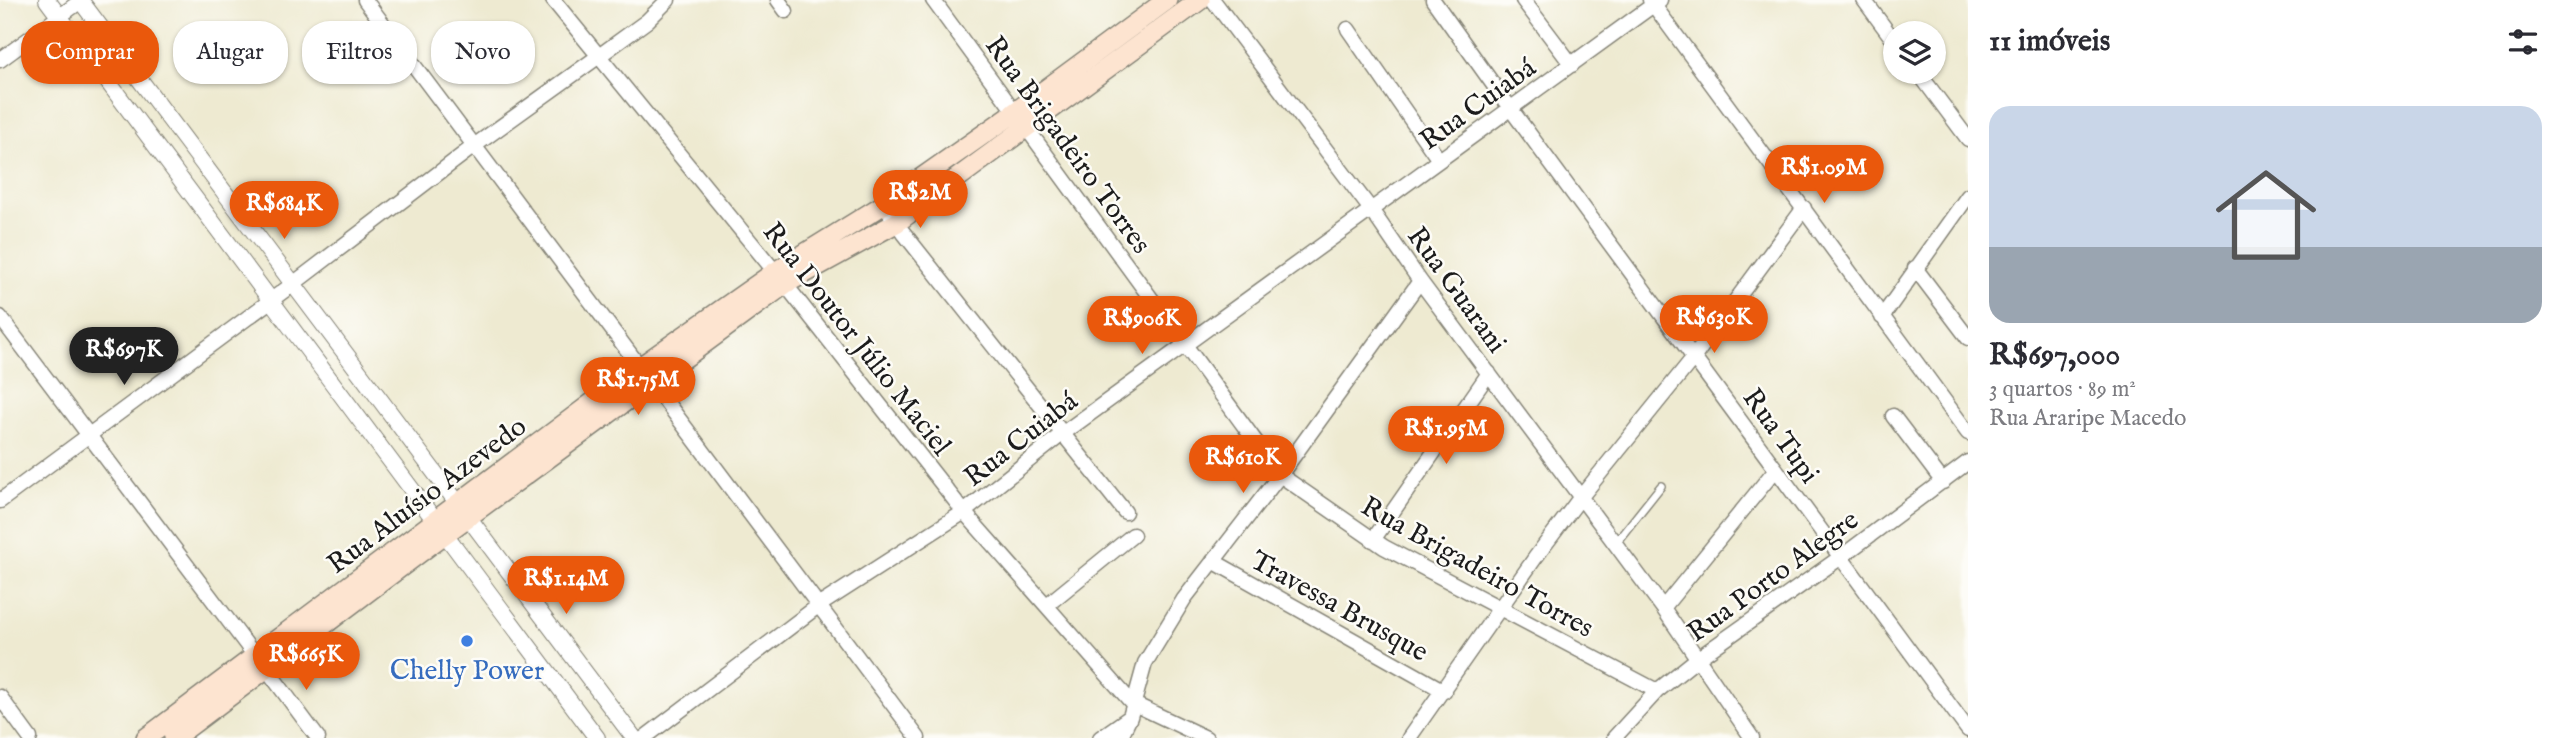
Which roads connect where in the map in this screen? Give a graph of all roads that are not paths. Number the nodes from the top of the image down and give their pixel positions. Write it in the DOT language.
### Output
graph roads {
  1 [pos="47,0"];
  2 [pos="81,0"];
  3 [pos="365,0"];
  4 [pos="553,0"];
  5 [pos="668,0"];
  6 [pos="933,0"];
  7 [pos="1167,0"];
  8 [pos="1200,0"];
  9 [pos="1213,0"];
  10 [pos="1433,0"];
  11 [pos="1523,0"];
  12 [pos="1864,0"];
  13 [pos="1655,2"];
  14 [pos="59,17"];
  15 [pos="1883,26"];
  16 [pos="1348,29"];
  17 [pos="599,56"];
  18 [pos="0,60"];
  19 [pos="1572,65"];
  20 [pos="1927,84"];
  21 [pos="1510,108"];
  22 [pos="1019,120"];
  23 [pos="1968,139"];
  24 [pos="474,146"];
  25 [pos="1439,160"];
  26 [pos="1968,196"];
  27 [pos="883,205"];
  28 [pos="1804,208"];
  29 [pos="1371,211"];
  30 [pos="896,223"];
  31 [pos="1916,268"];
  32 [pos="780,278"];
  33 [pos="1420,281"];
  34 [pos="293,284"];
  35 [pos="270,300"];
  36 [pos="0,317"];
  37 [pos="1882,317"];
  38 [pos="1968,338"];
  39 [pos="1187,345"];
  40 [pos="1695,357"];
  41 [pos="1489,373"];
  42 [pos="645,375"];
  43 [pos="1893,416"];
  44 [pos="1968,433"];
  45 [pos="90,434"];
  46 [pos="1062,434"];
  47 [pos="1968,462"];
  48 [pos="1776,469"];
  49 [pos="1280,475"];
  50 [pos="1943,482"];
  51 [pos="1661,486"];
  52 [pos="1580,498"];
  53 [pos="0,501"];
  54 [pos="464,511"];
  55 [pos="964,512"];
  56 [pos="1125,512"];
  57 [pos="441,527"];
  58 [pos="1133,535"];
  59 [pos="1373,540"];
  60 [pos="1614,545"];
  61 [pos="1841,557"];
  62 [pos="1213,561"];
  63 [pos="1047,605"];
  64 [pos="818,606"];
  65 [pos="1500,608"];
  66 [pos="1663,608"];
  67 [pos="1697,659"];
  68 [pos="260,662"];
  69 [pos="1444,691"];
  70 [pos="1657,691"];
  71 [pos="0,697"];
  72 [pos="1131,710"];
  73 [pos="1968,730"];
  74 [pos="30,738"];
  75 [pos="146,738"];
  76 [pos="174,738"];
  77 [pos="318,738"];
  78 [pos="597,738"];
  79 [pos="634,738"];
  80 [pos="644,738"];
  81 [pos="918,738"];
  82 [pos="1100,738"];
  83 [pos="1121,738"];
  84 [pos="1206,738"];
  85 [pos="1409,738"];
  86 [pos="1614,738"];
  87 [pos="1752,738"];
  1 -- 14 [label="street"];
  2 -- 14 [label="street"];
  2 -- 34 [label="street"];
  3 -- 24 [label="street"];
  4 -- 17 [label="street, Rua Doutor Júlio Maciel"];
  5 -- 17 [label="street"];
  6 -- 22 [label="street, Rua Brigadeiro Torres"];
  7 -- 22 [label="main road"];
  8 -- 22 [label="main road"];
  9 -- 29 [label="street, Rua Guarani"];
  10 -- 21 [label="street, Rua Tupi"];
  11 -- 19 [label="street"];
  12 -- 15 [label="street"];
  13 -- 19 [label="street, Rua Cuiabá"];
  13 -- 28 [label="street"];
  14 -- 18 [label="street"];
  14 -- 35 [label="street"];
  16 -- 25 [label="street"];
  17 -- 24 [label="street"];
  17 -- 32 [label="street, Rua Doutor Júlio Maciel"];
  19 -- 21 [label="street, Rua Cuiabá"];
  20 -- 23 [label="street"];
  21 -- 25 [label="street, Rua Cuiabá"];
  21 -- 40 [label="street, Rua Tupi"];
  22 -- 27 [label="main road"];
  22 -- 30 [label="main road"];
  22 -- 39 [label="street, Rua Brigadeiro Torres"];
  24 -- 34 [label="street"];
  24 -- 42 [label="street"];
  25 -- 29 [label="street, Rua Cuiabá"];
  26 -- 31 [label="street"];
  27 -- 30 [label="street"];
  27 -- 32 [label="main road"];
  28 -- 37 [label="street"];
  28 -- 40 [label="street"];
  29 -- 33 [label="street, Rua Guarani"];
  29 -- 39 [label="street, Rua Cuiabá"];
  30 -- 32 [label="main road"];
  30 -- 46 [label="street"];
  31 -- 37 [label="street"];
  31 -- 38 [label="street"];
  32 -- 42 [label="main road, Rua Aluísio Azevedo"];
  32 -- 55 [label="street, Rua Doutor Júlio Maciel"];
  33 -- 41 [label="street, Rua Guarani"];
  33 -- 49 [label="street"];
  34 -- 35 [label="street"];
  34 -- 54 [label="street"];
  35 -- 45 [label="street"];
  35 -- 57 [label="street"];
  36 -- 45 [label="street"];
  37 -- 44 [label="street"];
  39 -- 46 [label="street, Rua Cuiabá"];
  39 -- 49 [label="street, Rua Brigadeiro Torres"];
  40 -- 48 [label="street, Rua Tupi"];
  40 -- 52 [label="street"];
  41 -- 52 [label="street, Rua Guarani"];
  41 -- 59 [label="street"];
  42 -- 54 [label="main road, Rua Aluísio Azevedo"];
  42 -- 64 [label="street"];
  43 -- 50 [label="street"];
  45 -- 53 [label="street"];
  45 -- 68 [label="street"];
  46 -- 55 [label="street, Rua Cuiabá"];
  46 -- 56 [label="street"];
  47 -- 50 [label="street, Rua Porto Alegre"];
  48 -- 61 [label="street, Rua Tupi"];
  48 -- 66 [label="street"];
  49 -- 59 [label="street, Rua Brigadeiro Torres"];
  49 -- 62 [label="street"];
  50 -- 61 [label="street, Rua Porto Alegre"];
  51 -- 60 [label="lane"];
  52 -- 60 [label="street, Rua Guarani"];
  52 -- 65 [label="street"];
  54 -- 57 [label="main road, Rua Aluísio Azevedo"];
  54 -- 79 [label="street"];
  55 -- 63 [label="street, Rua Doutor Júlio Maciel"];
  55 -- 64 [label="street, Rua Cuiabá"];
  57 -- 68 [label="main road, Rua Aluísio Azevedo"];
  57 -- 78 [label="street"];
  58 -- 63 [label="street"];
  59 -- 65 [label="street, Rua Brigadeiro Torres"];
  60 -- 66 [label="street, Rua Guarani"];
  61 -- 67 [label="street, Rua Porto Alegre"];
  61 -- 73 [label="street, Rua Tupi"];
  62 -- 69 [label="street, Travessa Brusque"];
  62 -- 72 [label="street"];
  63 -- 72 [label="street, Rua Doutor Júlio Maciel"];
  64 -- 80 [label="street, Rua Cuiabá"];
  64 -- 81 [label="street"];
  65 -- 69 [label="street"];
  65 -- 70 [label="street, Rua Brigadeiro Torres"];
  66 -- 67 [label="street, Rua Guarani"];
  67 -- 70 [label="street, Rua Porto Alegre"];
  67 -- 87 [label="street, Rua Guarani"];
  68 -- 75 [label="main road, Rua Aluísio Azevedo"];
  68 -- 76 [label="main road, Rua Aluísio Azevedo"];
  68 -- 77 [label="street"];
  69 -- 85 [label="street"];
  70 -- 86 [label="street, Rua Porto Alegre"];
  71 -- 74 [label="street"];
  72 -- 82 [label="street"];
  72 -- 83 [label="street"];
  72 -- 84 [label="street, Rua Doutor Júlio Maciel"];
}
